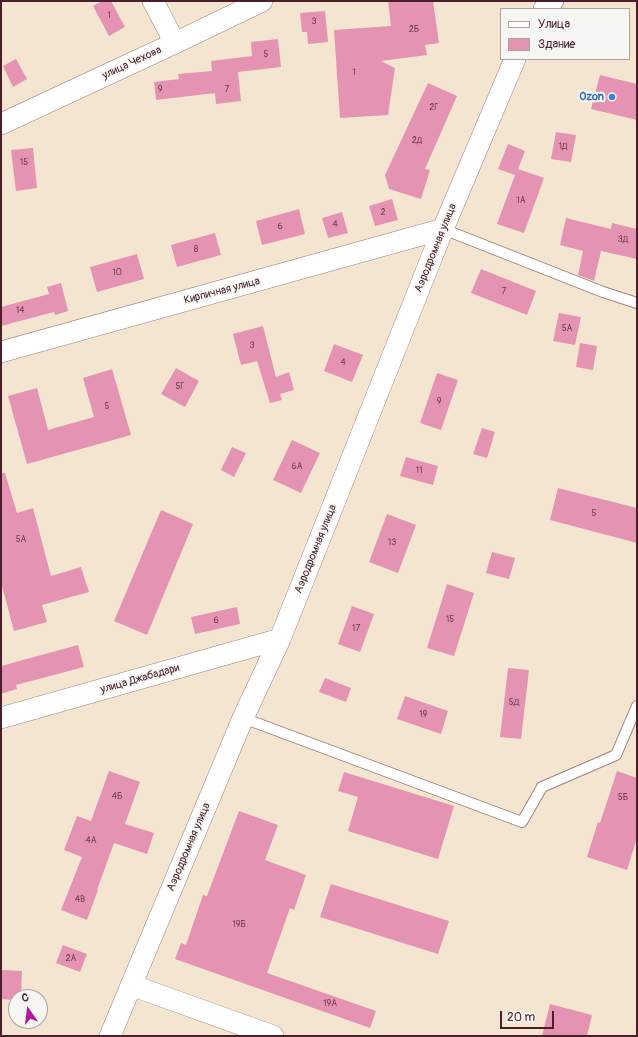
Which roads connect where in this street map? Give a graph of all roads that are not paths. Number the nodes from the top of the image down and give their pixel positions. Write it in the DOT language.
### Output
graph roads {
  1 [pos="152,1"];
  2 [pos="262,1"];
  3 [pos="553,1"];
  4 [pos="545,8"];
  5 [pos="175,43"];
  6 [pos="514,60"];
  7 [pos="1,124"];
  8 [pos="443,229"];
  9 [pos="637,303"];
  10 [pos="1,352"];
  11 [pos="280,639"];
  12 [pos="637,706"];
  13 [pos="1,718"];
  14 [pos="243,718"];
  15 [pos="131,985"];
  16 [pos="110,1036"];
  17 [pos="273,1036"];
  1 -- 5 [label="street"];
  2 -- 5 [label="street, улица Чехова"];
  3 -- 4 [label="street"];
  5 -- 7 [label="street, улица Чехова"];
  6 -- 8 [label="street, Аэродромная улица"];
  8 -- 9 [label="lane"];
  8 -- 10 [label="street, Кирпичная улица"];
  8 -- 11 [label="street, Аэродромная улица"];
  11 -- 13 [label="street, улица Джабадари"];
  11 -- 14 [label="street, Аэродромная улица"];
  12 -- 14 [label="lane"];
  14 -- 15 [label="street, Аэродромная улица"];
  15 -- 16 [label="street, Аэродромная улица"];
  15 -- 17 [label="street"];
}
